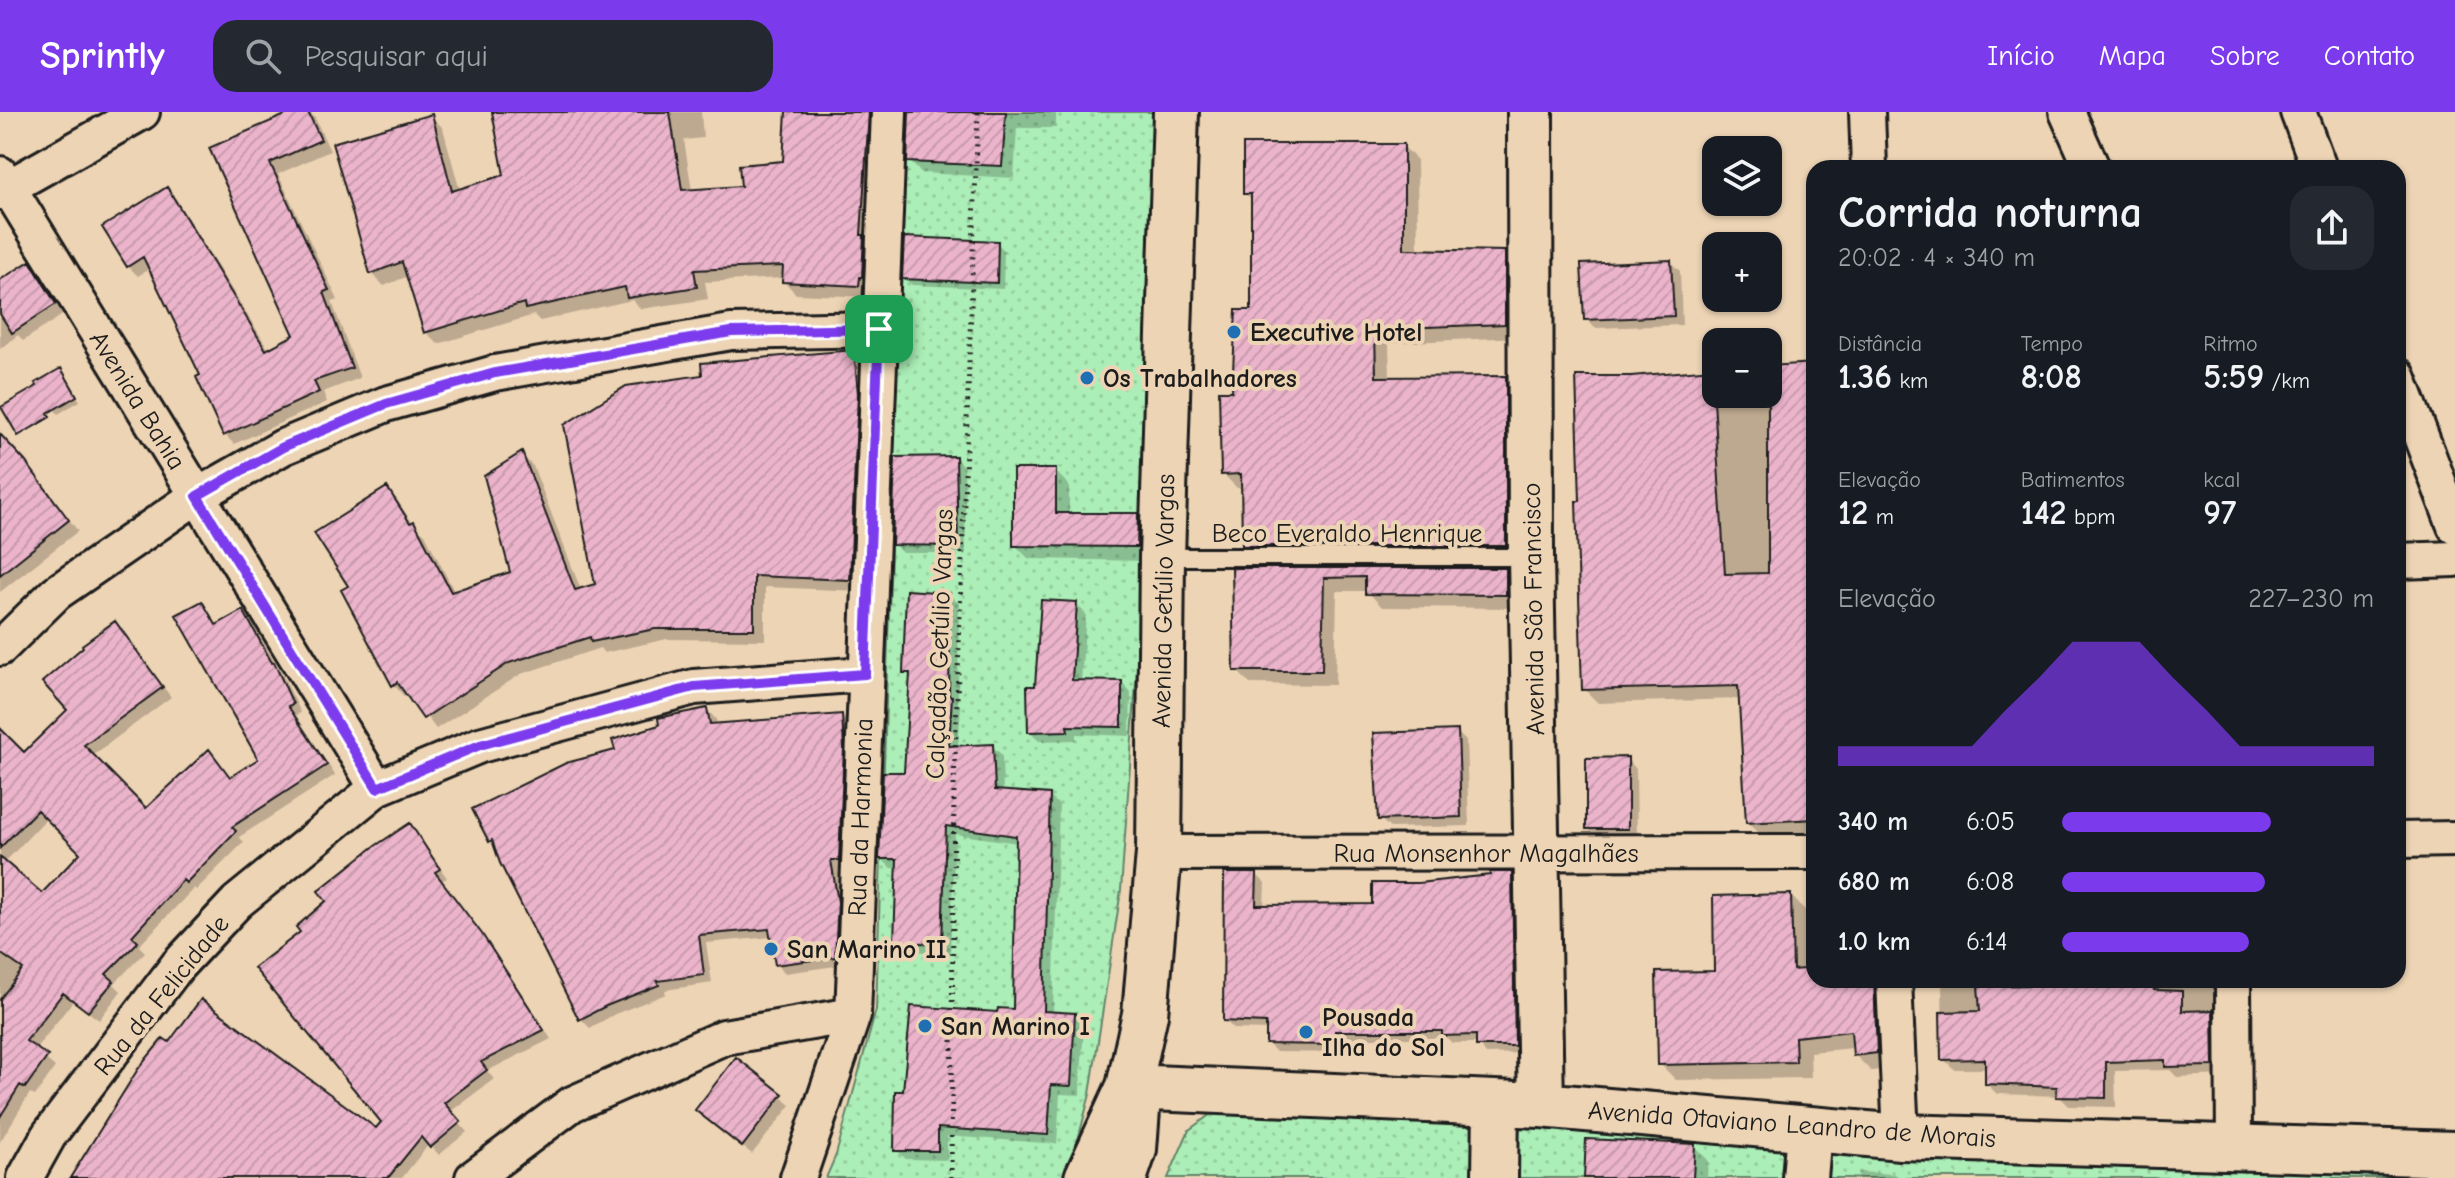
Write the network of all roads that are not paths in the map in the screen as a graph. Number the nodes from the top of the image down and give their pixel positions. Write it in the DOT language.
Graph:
graph roads {
  1 [pos="142,112"];
  2 [pos="889,112"];
  3 [pos="1176,112"];
  4 [pos="1530,112"];
  5 [pos="1867,112"];
  6 [pos="2067,112"];
  7 [pos="2298,112"];
  8 [pos="1869,160"];
  9 [pos="2088,160"];
  10 [pos="2316,160"];
  11 [pos="2,184"];
  12 [pos="879,329"];
  13 [pos="2406,397"];
  14 [pos="197,496"];
  15 [pos="2455,526"];
  16 [pos="1162,557"];
  17 [pos="1531,557"];
  18 [pos="2455,559"];
  19 [pos="2406,561"];
  20 [pos="0,648"];
  21 [pos="865,674"];
  22 [pos="377,788"];
  23 [pos="2455,839"];
  24 [pos="2406,840"];
  25 [pos="1806,852"];
  26 [pos="1159,853"];
  27 [pos="1537,853"];
  28 [pos="1894,988"];
  29 [pos="2233,988"];
  30 [pos="853,1015"];
  31 [pos="1129,1087"];
  32 [pos="1496,1105"];
  33 [pos="1541,1105"];
  34 [pos="1809,1131"];
  35 [pos="1901,1137"];
  36 [pos="2234,1146"];
  37 [pos="2455,1154"];
  38 [pos="25,1178"];
  39 [pos="473,1178"];
  40 [pos="798,1178"];
  41 [pos="1087,1178"];
  42 [pos="1124,1178"];
  43 [pos="1495,1178"];
  44 [pos="1805,1178"];
  1 -- 11 [label="street"];
  2 -- 12 [label="street, Rua da Harmonia"];
  3 -- 16 [label="street, Avenida Getúlio Vargas"];
  4 -- 17 [label="street, Avenida São Francisco"];
  5 -- 8 [label="street"];
  6 -- 9 [label="street"];
  7 -- 10 [label="street"];
  11 -- 14 [label="street, Avenida Bahia"];
  12 -- 14 [label="street"];
  12 -- 21 [label="street, Rua da Harmonia"];
  13 -- 15 [label="street"];
  14 -- 20 [label="street"];
  14 -- 22 [label="street, Avenida Bahia"];
  16 -- 17 [label="lane, Beco Everaldo Henrique"];
  16 -- 26 [label="street, Avenida Getúlio Vargas"];
  17 -- 27 [label="street, Avenida São Francisco"];
  18 -- 19 [label="street"];
  21 -- 22 [label="street, Rua da Felicidade"];
  21 -- 30 [label="street, Rua da Harmonia"];
  22 -- 38 [label="street, Rua da Felicidade"];
  23 -- 24 [label="street"];
  25 -- 27 [label="street, Rua Monsenhor Magalhães"];
  26 -- 27 [label="street, Rua Monsenhor Magalhães"];
  26 -- 31 [label="street, Avenida Getúlio Vargas"];
  27 -- 33 [label="street, Avenida São Francisco"];
  28 -- 35 [label="street"];
  29 -- 36 [label="street"];
  30 -- 39 [label="street"];
  30 -- 40 [label="street, Rua da Harmonia"];
  31 -- 32 [label="street, Avenida Otaviano Leandro de Morais"];
  31 -- 41 [label="street, Avenida Getúlio Vargas"];
  31 -- 42 [label="street, Avenida Getúlio Vargas"];
  32 -- 33 [label="street, Avenida Otaviano Leandro de Morais"];
  32 -- 43 [label="street"];
  33 -- 34 [label="street, Avenida Otaviano Leandro de Morais"];
  34 -- 35 [label="street, Avenida Otaviano Leandro de Morais"];
  34 -- 44 [label="street"];
  35 -- 36 [label="street, Avenida Otaviano Leandro de Morais"];
  36 -- 37 [label="street, Avenida Otaviano Leandro de Morais"];
}
